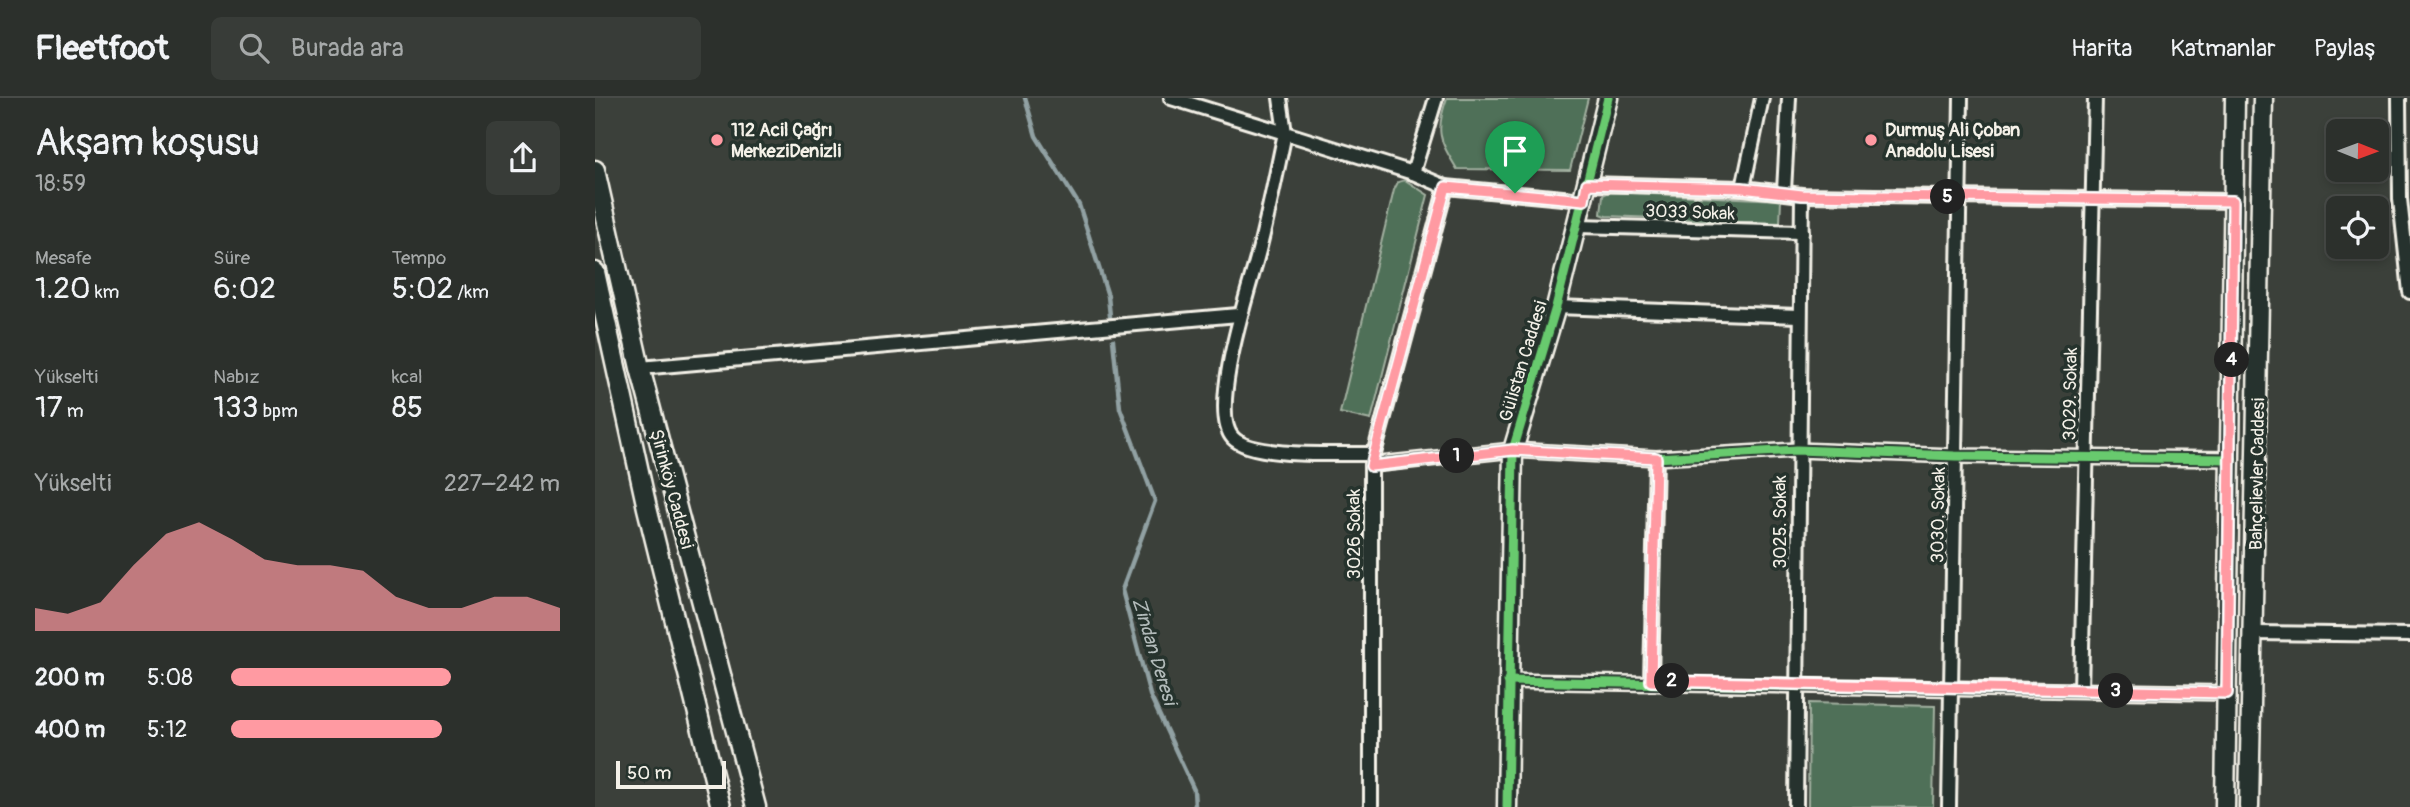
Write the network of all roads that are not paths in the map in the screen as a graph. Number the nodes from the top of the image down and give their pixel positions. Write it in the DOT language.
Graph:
graph roads {
  1 [pos="1171,98"];
  2 [pos="1280,98"];
  3 [pos="1436,98"];
  4 [pos="1608,98"];
  5 [pos="1762,98"];
  6 [pos="1790,98"];
  7 [pos="1961,98"];
  8 [pos="2095,98"];
  9 [pos="2235,98"];
  10 [pos="2263,98"];
  11 [pos="2399,98"];
  12 [pos="1285,133"];
  13 [pos="595,170"];
  14 [pos="1413,173"];
  15 [pos="1446,187"];
  16 [pos="1742,188"];
  17 [pos="1784,191"];
  18 [pos="1585,192"];
  19 [pos="1802,195"];
  20 [pos="1957,198"];
  21 [pos="2092,200"];
  22 [pos="2233,201"];
  23 [pos="1578,226"];
  24 [pos="601,227"];
  25 [pos="1802,232"];
  26 [pos="613,248"];
  27 [pos="595,254"];
  28 [pos="595,272"];
  29 [pos="2410,292"];
  30 [pos="1556,307"];
  31 [pos="1238,315"];
  32 [pos="1800,316"];
  33 [pos="641,368"];
  34 [pos="1513,450"];
  35 [pos="1797,450"];
  36 [pos="1955,456"];
  37 [pos="2086,456"];
  38 [pos="1656,458"];
  39 [pos="2232,459"];
  40 [pos="1373,460"];
  41 [pos="2254,633"];
  42 [pos="2410,635"];
  43 [pos="1508,681"];
  44 [pos="1651,681"];
  45 [pos="1798,684"];
  46 [pos="1949,688"];
  47 [pos="2081,690"];
  48 [pos="2227,693"];
  49 [pos="721,807"];
  50 [pos="756,807"];
  51 [pos="1371,807"];
  52 [pos="1507,807"];
  53 [pos="1796,807"];
  54 [pos="1949,807"];
  55 [pos="2225,807"];
  56 [pos="2249,807"];
  1 -- 12 [label="street, 3033 Sokak"];
  2 -- 12 [label="street"];
  3 -- 14 [label="street"];
  4 -- 18 [label="street, Gülistan Caddesi"];
  5 -- 16 [label="street"];
  6 -- 17 [label="street"];
  7 -- 20 [label="street, 3030. Sokak"];
  8 -- 21 [label="street, 3029. Sokak"];
  9 -- 22 [label="street, Bahçelievler Caddesi"];
  10 -- 41 [label="street, Bahçelievler Caddesi"];
  11 -- 29 [label="street"];
  12 -- 14 [label="street, 3033 Sokak"];
  12 -- 31 [label="street"];
  13 -- 24 [label="street, Şirinköy Caddesi"];
  14 -- 15 [label="street, 3033 Sokak"];
  15 -- 18 [label="street, 3033 Sokak"];
  15 -- 40 [label="street, 3026 Sokak"];
  16 -- 17 [label="street, 3033 Sokak"];
  16 -- 18 [label="street, 3033 Sokak"];
  17 -- 19 [label="street, 3033 Sokak"];
  18 -- 23 [label="street, Gülistan Caddesi"];
  19 -- 20 [label="street, 3033 Sokak"];
  19 -- 25 [label="street, 3025. Sokak"];
  20 -- 21 [label="street, 3033 Sokak"];
  20 -- 36 [label="street, 3030. Sokak"];
  21 -- 22 [label="street, 3033 Sokak"];
  21 -- 37 [label="street, 3029. Sokak"];
  22 -- 39 [label="street, Bahçelievler Caddesi"];
  23 -- 25 [label="street, 3033 Sokak"];
  23 -- 30 [label="street, Gülistan Caddesi"];
  24 -- 26 [label="street, Şirinköy Caddesi"];
  25 -- 32 [label="street, 3025. Sokak"];
  26 -- 27 [label="street"];
  26 -- 33 [label="street, Şirinköy Caddesi"];
  28 -- 49 [label="street, Şirinköy Caddesi"];
  30 -- 32 [label="street"];
  30 -- 34 [label="street, Gülistan Caddesi"];
  31 -- 33 [label="street"];
  31 -- 40 [label="street"];
  32 -- 35 [label="street, 3025. Sokak"];
  33 -- 50 [label="street, Şirinköy Caddesi"];
  34 -- 38 [label="street"];
  34 -- 40 [label="street"];
  34 -- 43 [label="street, Gülistan Caddesi"];
  35 -- 36 [label="street"];
  35 -- 38 [label="street"];
  35 -- 45 [label="street, 3025. Sokak"];
  36 -- 37 [label="street"];
  36 -- 46 [label="street, 3030. Sokak"];
  37 -- 39 [label="street"];
  37 -- 47 [label="street, 3029. Sokak"];
  38 -- 44 [label="street"];
  39 -- 48 [label="street, Bahçelievler Caddesi"];
  40 -- 51 [label="street, 3026 Sokak"];
  41 -- 42 [label="street"];
  41 -- 56 [label="street, Bahçelievler Caddesi"];
  43 -- 44 [label="street"];
  43 -- 52 [label="street, Gülistan Caddesi"];
  44 -- 45 [label="street"];
  45 -- 46 [label="street"];
  45 -- 53 [label="street, 3025. Sokak"];
  46 -- 47 [label="street"];
  46 -- 54 [label="street, 3030. Sokak"];
  47 -- 48 [label="street"];
  48 -- 55 [label="street, Bahçelievler Caddesi"];
}
